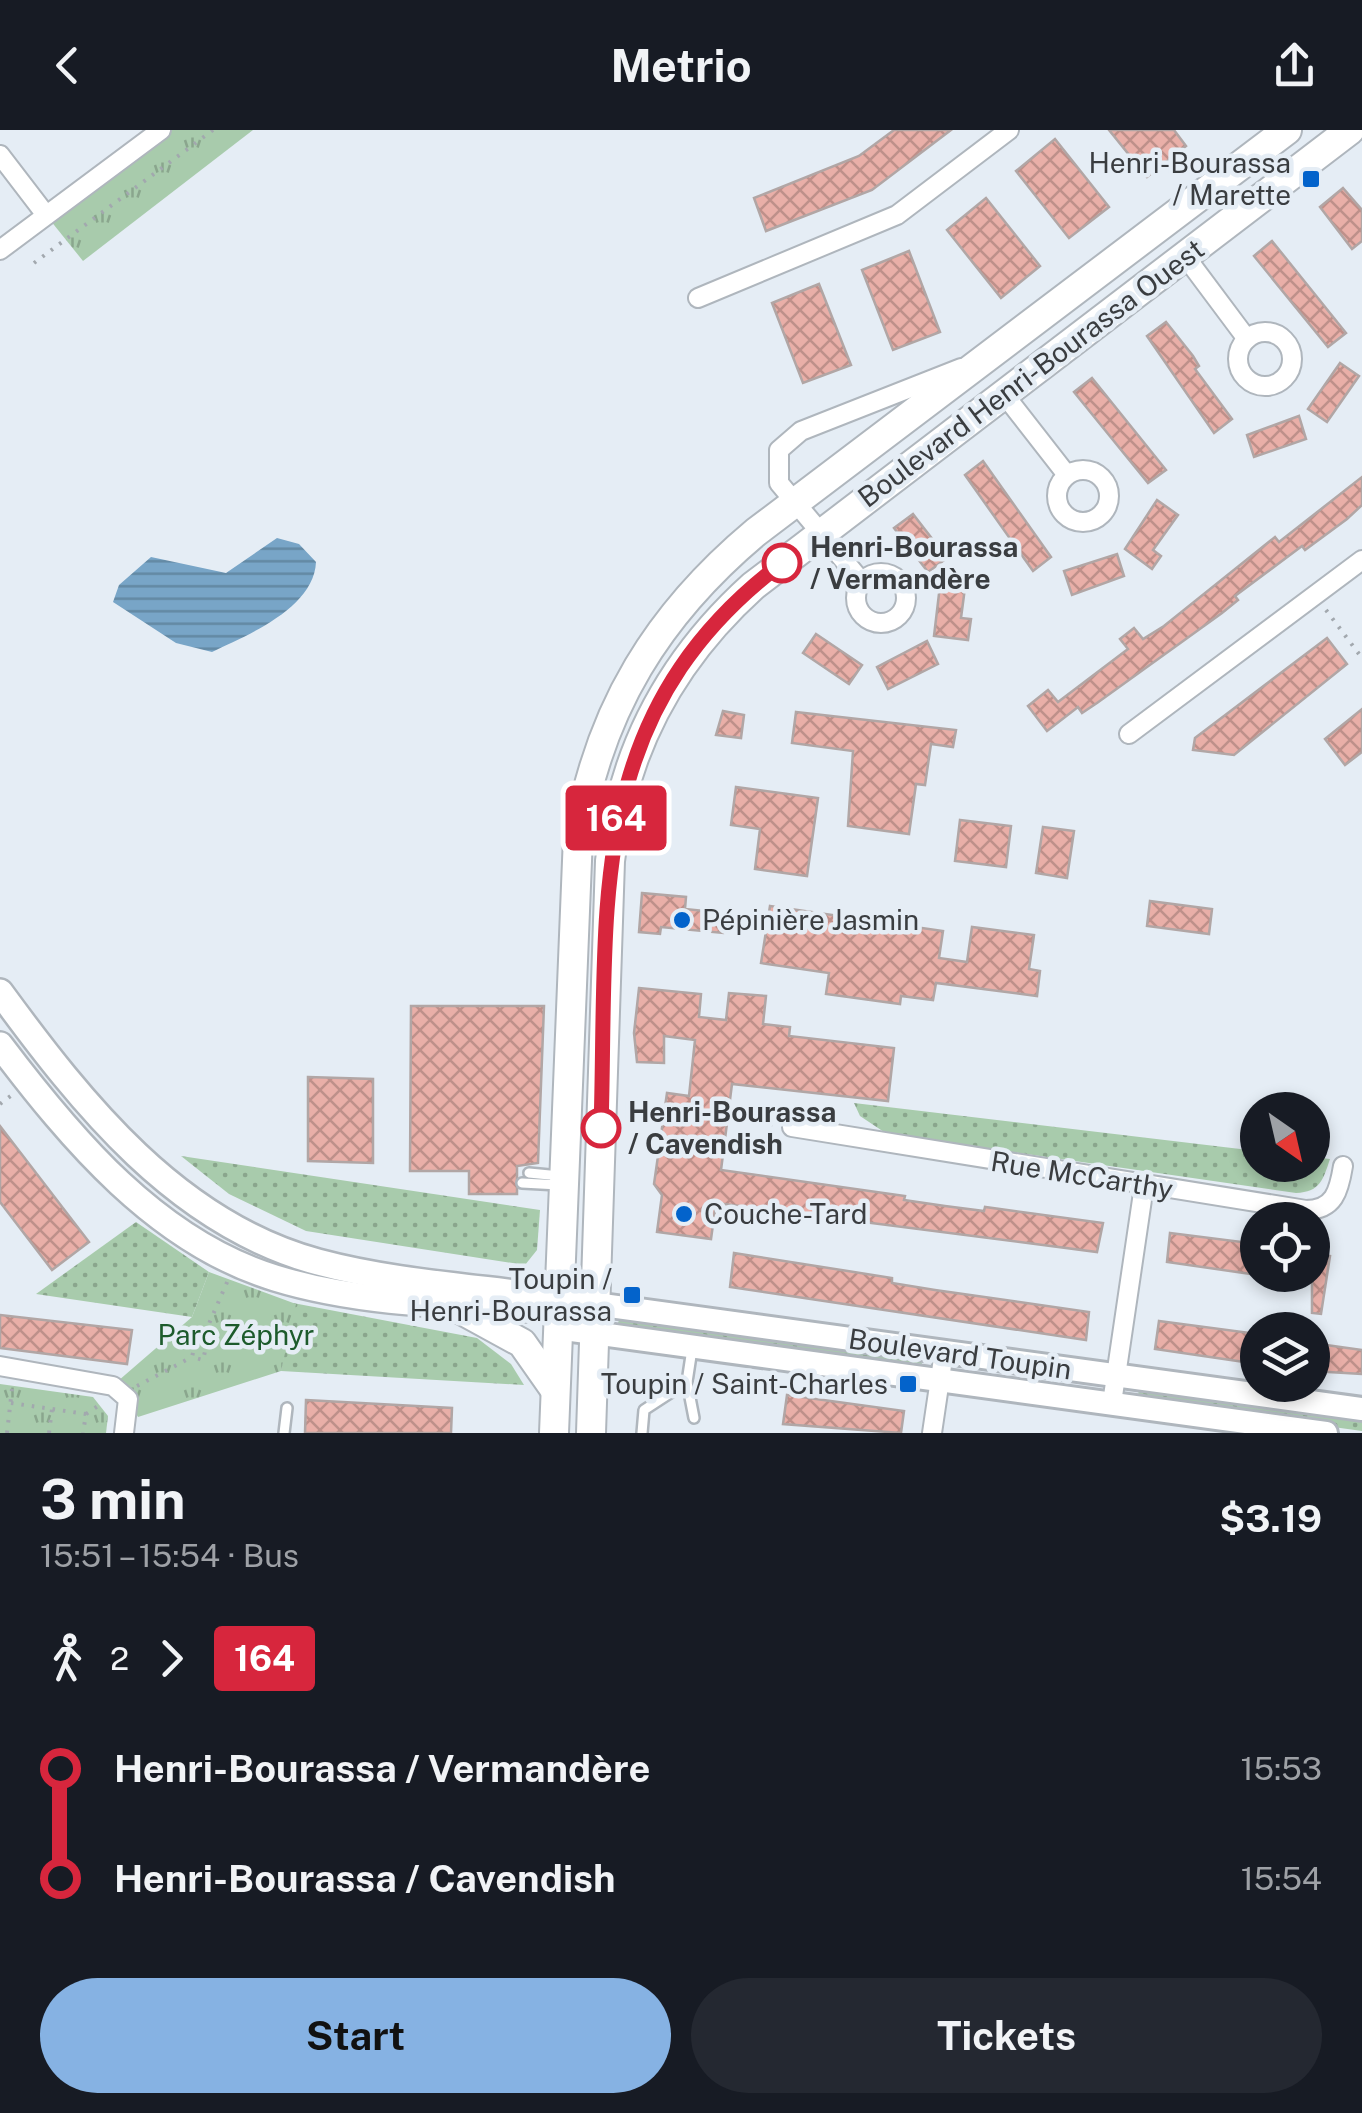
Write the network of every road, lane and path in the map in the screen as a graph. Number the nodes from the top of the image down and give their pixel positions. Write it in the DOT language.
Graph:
graph roads {
  1 [pos="161,130"];
  2 [pos="213,130"];
  3 [pos="1009,130"];
  4 [pos="1287,130"];
  5 [pos="1354,130"];
  6 [pos="1362,136"];
  7 [pos="0,155"];
  8 [pos="46,215"];
  9 [pos="0,250"];
  10 [pos="1185,256"];
  11 [pos="34,262"];
  12 [pos="698,298"];
  13 [pos="1248,339"];
  14 [pos="988,357"];
  15 [pos="1003,393"];
  16 [pos="1066,475"];
  17 [pos="795,503"];
  18 [pos="821,533"];
  19 [pos="1362,560"];
  20 [pos="862,582"];
  21 [pos="1315,596"];
  22 [pos="1362,658"];
  23 [pos="1129,734"];
  24 [pos="0,992"];
  25 [pos="0,1045"];
  26 [pos="20,1089"];
  27 [pos="0,1104"];
  28 [pos="740,1119"];
  29 [pos="792,1127"];
  30 [pos="1343,1166"];
  31 [pos="529,1172"];
  32 [pos="563,1180"];
  33 [pos="522,1182"];
  34 [pos="1144,1186"];
  35 [pos="231,1273"];
  36 [pos="456,1307"];
  37 [pos="558,1312"];
  38 [pos="595,1317"];
  39 [pos="201,1342"];
  40 [pos="693,1346"];
  41 [pos="944,1352"];
  42 [pos="192,1357"];
  43 [pos="0,1366"];
  44 [pos="1116,1376"];
  45 [pos="940,1380"];
  46 [pos="687,1382"];
  47 [pos="12,1388"];
  48 [pos="133,1388"];
  49 [pos="555,1390"];
  50 [pos="11,1403"];
  51 [pos="1112,1403"];
  52 [pos="98,1406"];
  53 [pos="288,1408"];
  54 [pos="52,1409"];
  55 [pos="1362,1409"];
  56 [pos="86,1414"];
  57 [pos="694,1418"];
  58 [pos="642,1432"];
  59 [pos="654,1432"];
  60 [pos="7,1433"];
  61 [pos="48,1433"];
  62 [pos="83,1433"];
  63 [pos="124,1433"];
  64 [pos="284,1433"];
  65 [pos="554,1433"];
  66 [pos="591,1433"];
  67 [pos="932,1433"];
  68 [pos="1326,1433"];
  1 -- 8 [label="street"];
  2 -- 11 [label="path"];
  3 -- 12 [label="street"];
  4 -- 14 [label="main road, Boulevard Henri-Bourassa Ouest"];
  5 -- 6 [label="street"];
  5 -- 10 [label="main road, Boulevard Henri-Bourassa Ouest"];
  7 -- 8 [label="street"];
  8 -- 9 [label="street"];
  10 -- 13 [label="street"];
  10 -- 15 [label="main road, Boulevard Henri-Bourassa Ouest"];
  14 -- 17 [label="main road, Boulevard Henri-Bourassa Ouest"];
  14 -- 17 [label="street, Boulevard Henri-Bourassa Ouest"];
  15 -- 16 [label="street"];
  15 -- 18 [label="main road, Boulevard Henri-Bourassa Ouest"];
  17 -- 18 [label="street"];
  17 -- 32 [label="main road, Boulevard Henri-Bourassa Ouest"];
  18 -- 20 [label="street"];
  18 -- 38 [label="main road, Boulevard Henri-Bourassa Ouest"];
  19 -- 21 [label="street"];
  21 -- 22 [label="path"];
  21 -- 23 [label="street"];
  24 -- 37 [label="main road"];
  25 -- 36 [label="main road"];
  26 -- 27 [label="path"];
  28 -- 29 [label="path"];
  29 -- 34 [label="street, Rue McCarthy"];
  30 -- 34 [label="street, Rue McCarthy"];
  31 -- 32 [label="lane"];
  32 -- 33 [label="lane"];
  32 -- 37 [label="main road, Boulevard Henri-Bourassa Ouest"];
  34 -- 44 [label="street"];
  35 -- 39 [label="path"];
  36 -- 37 [label="main road"];
  36 -- 49 [label="main road"];
  37 -- 38 [label="main road, Boulevard Toupin"];
  37 -- 49 [label="main road, Boulevard Henri-Bourassa Ouest"];
  38 -- 40 [label="street, Boulevard Toupin"];
  38 -- 41 [label="street, Boulevard Toupin"];
  38 -- 66 [label="main road, Boulevard Henri-Bourassa Ouest"];
  39 -- 42 [label="path"];
  39 -- 42 [label="path"];
  40 -- 45 [label="street, Boulevard Toupin"];
  40 -- 46 [label="lane"];
  41 -- 44 [label="street, Boulevard Toupin"];
  41 -- 45 [label="street"];
  42 -- 48 [label="path"];
  43 -- 63 [label="street"];
  44 -- 51 [label="street"];
  44 -- 55 [label="street, Boulevard Toupin"];
  45 -- 51 [label="street, Boulevard Toupin"];
  45 -- 67 [label="street"];
  46 -- 57 [label="lane"];
  46 -- 58 [label="lane"];
  47 -- 50 [label="path"];
  49 -- 65 [label="main road, Boulevard Henri-Bourassa Ouest"];
  50 -- 54 [label="path"];
  50 -- 60 [label="path"];
  51 -- 68 [label="street, Boulevard Toupin"];
  52 -- 56 [label="path"];
  53 -- 64 [label="lane"];
  54 -- 56 [label="path"];
  54 -- 61 [label="path"];
  56 -- 62 [label="path"];
  58 -- 59 [label="lane"];
}
